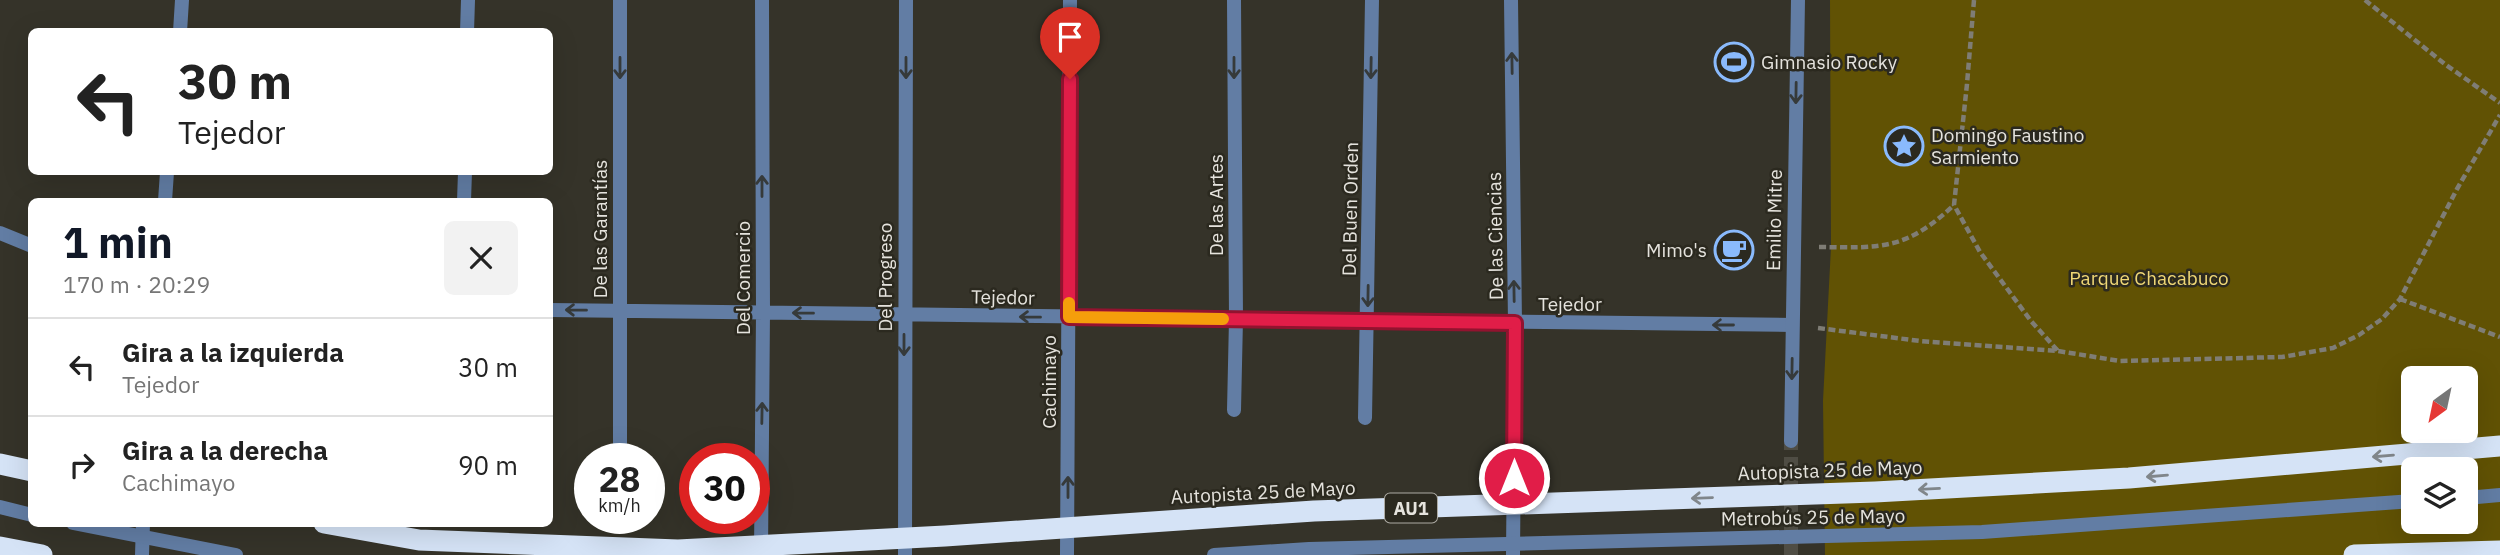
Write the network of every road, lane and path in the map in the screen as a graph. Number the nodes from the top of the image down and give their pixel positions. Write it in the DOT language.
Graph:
graph roads {
  1 [pos="182,0"];
  2 [pos="468,0"];
  3 [pos="620,0"];
  4 [pos="762,0"];
  5 [pos="906,0"];
  6 [pos="1070,0"];
  7 [pos="1234,0"];
  8 [pos="1372,0"];
  9 [pos="1511,0"];
  10 [pos="1798,0"];
  11 [pos="1974,0"];
  12 [pos="2365,0"];
  13 [pos="180,28"];
  14 [pos="467,28"];
  15 [pos="2500,103"];
  16 [pos="2500,115"];
  17 [pos="167,175"];
  18 [pos="465,175"];
  19 [pos="165,198"];
  20 [pos="464,198"];
  21 [pos="1954,205"];
  22 [pos="0,233"];
  23 [pos="28,244"];
  24 [pos="1793,246"];
  25 [pos="2400,299"];
  26 [pos="553,310"];
  27 [pos="619,311"];
  28 [pos="763,313"];
  29 [pos="904,315"];
  30 [pos="1069,317"];
  31 [pos="1236,319"];
  32 [pos="1368,321"];
  33 [pos="1515,323"];
  34 [pos="1792,325"];
  35 [pos="2500,337"];
  36 [pos="2058,351"];
  37 [pos="1234,410"];
  38 [pos="1366,418"];
  39 [pos="1791,440"];
  40 [pos="620,443"];
  41 [pos="2500,446"];
  42 [pos="0,464"];
  43 [pos="28,470"];
  44 [pos="2500,495"];
  45 [pos="2478,497"];
  46 [pos="2401,502"];
  47 [pos="0,507"];
  48 [pos="28,514"];
  49 [pos="93,527"];
  50 [pos="144,527"];
  51 [pos="346,527"];
  52 [pos="0,547"];
  53 [pos="2500,551"];
  54 [pos="42,555"];
  55 [pos="142,555"];
  56 [pos="236,555"];
  57 [pos="761,555"];
  58 [pos="905,555"];
  59 [pos="1067,555"];
  60 [pos="1214,555"];
  61 [pos="1513,555"];
  62 [pos="2354,555"];
  1 -- 13 [label="street"];
  2 -- 14 [label="street"];
  3 -- 27 [label="street, De las Garantías, one-way"];
  28 -- 4 [label="street, Del Comercio, one-way"];
  5 -- 29 [label="street, Del Progreso, one-way"];
  6 -- 30 [label="street, Cachimayo"];
  7 -- 31 [label="street, De las Artes, one-way"];
  8 -- 32 [label="street, Del Buen Orden, one-way"];
  33 -- 9 [label="street, De las Ciencias, one-way"];
  10 -- 24 [label="street, Emilio Mitre, one-way"];
  11 -- 21 [label="path"];
  12 -- 15 [label="path"];
  16 -- 25 [label="path"];
  17 -- 19 [label="street"];
  18 -- 20 [label="street"];
  21 -- 24 [label="path"];
  21 -- 36 [label="path"];
  22 -- 23 [label="street"];
  24 -- 34 [label="street, Emilio Mitre"];
  25 -- 35 [label="path"];
  25 -- 36 [label="path"];
  27 -- 26 [label="street, Tejedor, one-way"];
  27 -- 28 [label="street, Tejedor"];
  27 -- 40 [label="street, De las Garantías"];
  29 -- 28 [label="street, Tejedor, one-way"];
  57 -- 28 [label="street, Del Comercio, one-way"];
  30 -- 29 [label="street, Tejedor, one-way"];
  29 -- 58 [label="street, Del Progreso, one-way"];
  30 -- 31 [label="street, Tejedor"];
  59 -- 30 [label="street, Cachimayo, one-way"];
  31 -- 32 [label="street, Tejedor"];
  31 -- 37 [label="street, De las Artes"];
  32 -- 33 [label="street, Tejedor"];
  32 -- 38 [label="street, Del Buen Orden"];
  34 -- 33 [label="street, Tejedor, one-way"];
  33 -- 61 [label="street, De las Ciencias"];
  34 -- 36 [label="path"];
  34 -- 39 [label="street, Emilio Mitre, one-way"];
  41 -- 51 [label="highway, Autopista 25 de Mayo / AU1, one-way, bridge"];
  42 -- 43 [label="highway"];
  44 -- 45 [label="street"];
  46 -- 60 [label="street, Metrobús 25 de Mayo, bridge"];
  47 -- 48 [label="street"];
  49 -- 56 [label="street, bridge"];
  50 -- 55 [label="street"];
  52 -- 54 [label="highway"];
  53 -- 62 [label="highway"];
}
